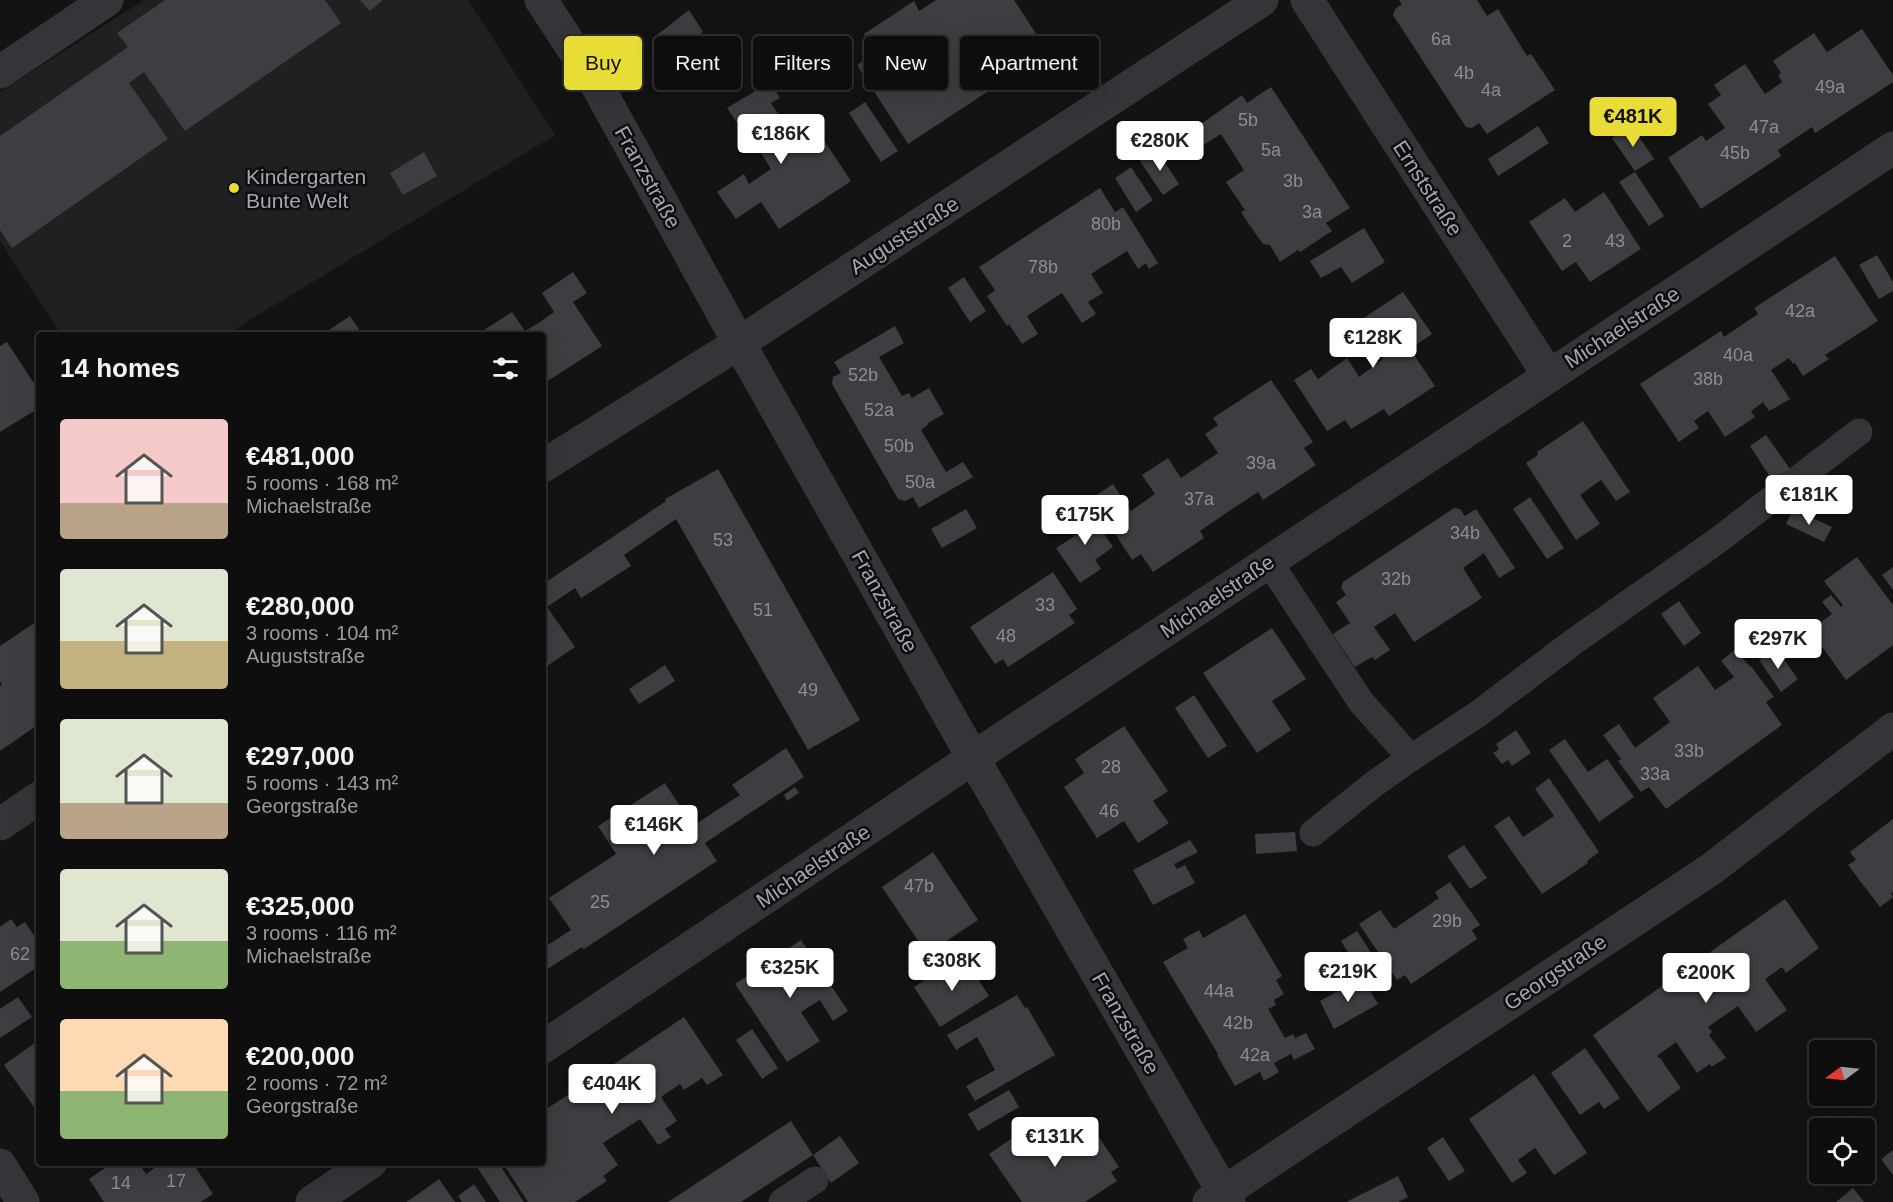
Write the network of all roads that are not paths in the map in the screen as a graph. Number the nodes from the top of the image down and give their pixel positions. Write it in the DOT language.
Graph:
graph roads {
  1 [pos="107,0"];
  2 [pos="541,0"];
  3 [pos="1262,0"];
  4 [pos="1307,0"];
  5 [pos="0,72"];
  6 [pos="1893,148"];
  7 [pos="739,343"];
  8 [pos="1549,375"];
  9 [pos="1859,432"];
  10 [pos="546,464"];
  11 [pos="1269,562"];
  12 [pos="1893,729"];
  13 [pos="973,758"];
  14 [pos="1411,758"];
  15 [pos="36,800"];
  16 [pos="0,824"];
  17 [pos="1313,833"];
  18 [pos="546,1045"];
  19 [pos="0,1165"];
  20 [pos="365,1166"];
  21 [pos="815,1180"];
  22 [pos="1221,1199"];
  23 [pos="23,1202"];
  24 [pos="312,1202"];
  25 [pos="782,1202"];
  1 -- 5 [label="street"];
  2 -- 7 [label="street, Franzstraße"];
  3 -- 7 [label="street, Auguststraße"];
  4 -- 8 [label="street, Ernststraße"];
  6 -- 8 [label="street, Michaelstraße"];
  7 -- 10 [label="street, Auguststraße"];
  7 -- 13 [label="street, Franzstraße"];
  8 -- 11 [label="street, Michaelstraße"];
  9 -- 14 [label="lane"];
  11 -- 13 [label="street, Michaelstraße"];
  11 -- 14 [label="lane"];
  12 -- 22 [label="street, Georgstraße"];
  13 -- 18 [label="street, Michaelstraße"];
  13 -- 22 [label="street, Franzstraße"];
  14 -- 17 [label="lane"];
  15 -- 16 [label="street"];
  19 -- 23 [label="street"];
  20 -- 24 [label="street"];
  21 -- 25 [label="lane"];
}
